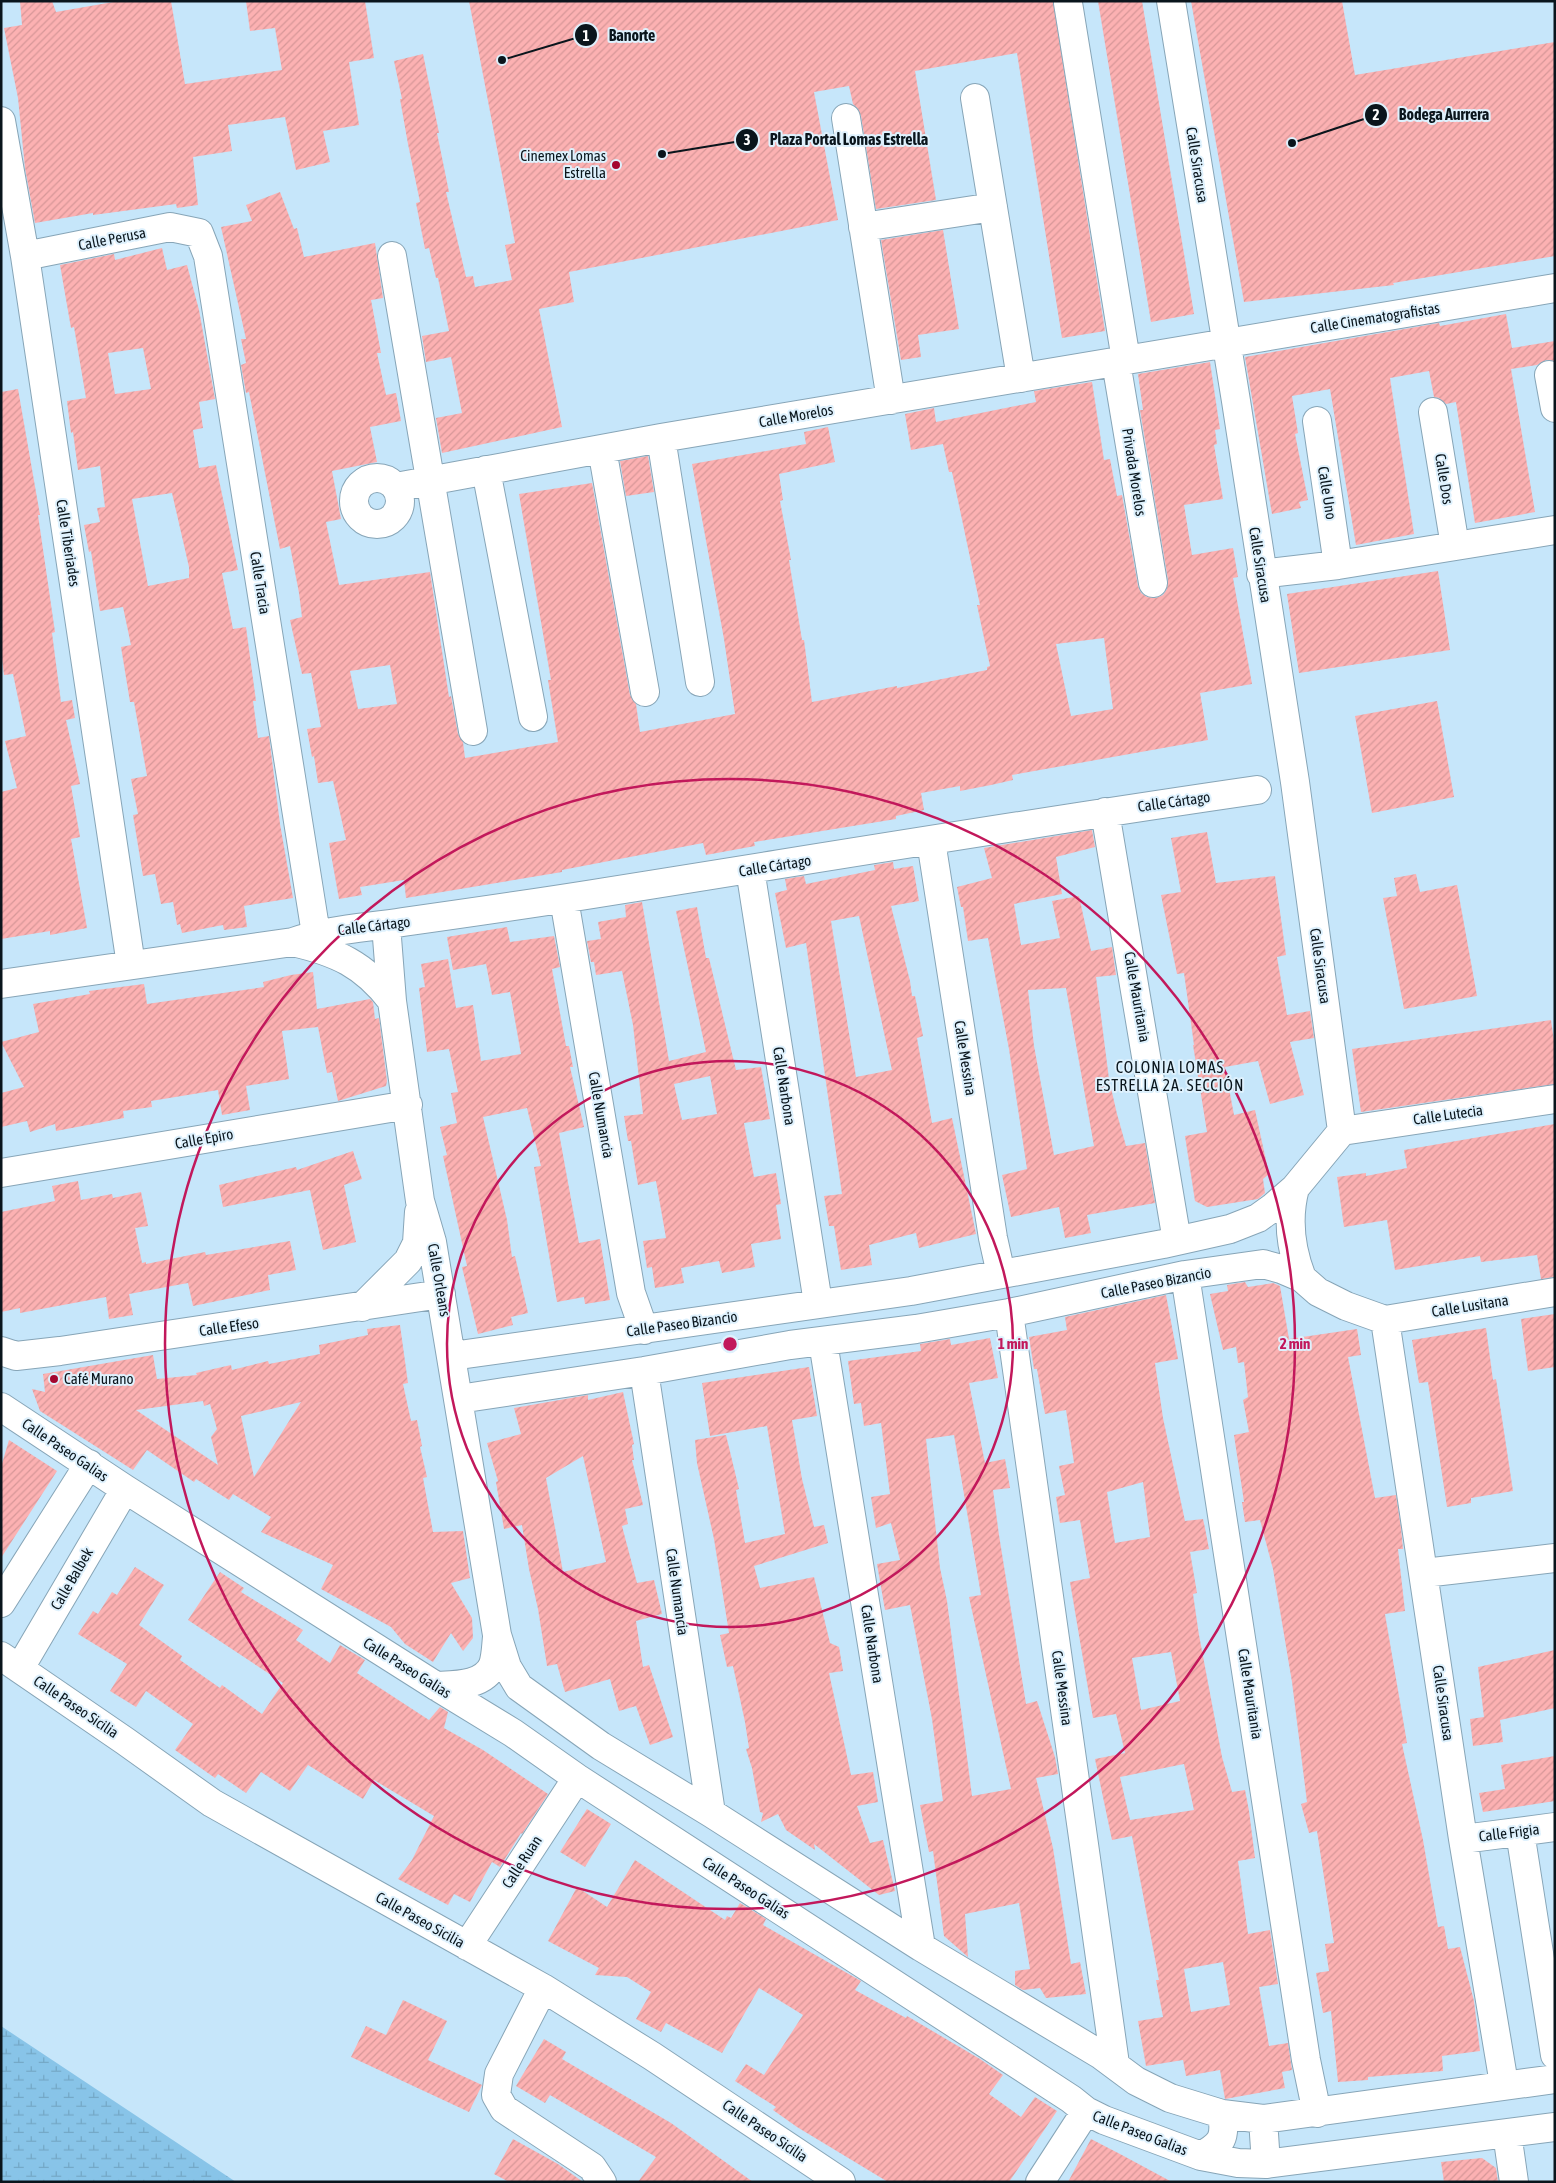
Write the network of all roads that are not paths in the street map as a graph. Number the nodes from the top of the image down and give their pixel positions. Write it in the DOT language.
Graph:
graph roads {
  1 [pos="1171,1"];
  2 [pos="1068,3"];
  3 [pos="975,98"];
  4 [pos="846,118"];
  5 [pos="1,121"];
  6 [pos="993,207"];
  7 [pos="863,228"];
  8 [pos="200,233"];
  9 [pos="25,256"];
  10 [pos="392,256"];
  11 [pos="1555,288"];
  12 [pos="1226,343"];
  13 [pos="1196,348"];
  14 [pos="1121,361"];
  15 [pos="1549,375"];
  16 [pos="1021,378"];
  17 [pos="891,400"];
  18 [pos="1555,408"];
  19 [pos="1433,412"];
  20 [pos="1317,421"];
  21 [pos="662,438"];
  22 [pos="602,449"];
  23 [pos="486,470"];
  24 [pos="429,481"];
  25 [pos="396,487"];
  26 [pos="1555,530"];
  27 [pos="1454,546"];
  28 [pos="1338,565"];
  29 [pos="1261,574"];
  30 [pos="1152,583"];
  31 [pos="700,682"];
  32 [pos="645,692"];
  33 [pos="533,717"];
  34 [pos="473,731"];
  35 [pos="1257,790"];
  36 [pos="1105,812"];
  37 [pos="931,841"];
  38 [pos="750,870"];
  39 [pos="564,899"];
  40 [pos="386,925"];
  41 [pos="304,938"];
  42 [pos="131,965"];
  43 [pos="1,984"];
  44 [pos="392,1001"];
  45 [pos="1555,1099"];
  46 [pos="408,1105"];
  47 [pos="1342,1131"];
  48 [pos="1,1173"];
  49 [pos="1295,1188"];
  50 [pos="420,1201"];
  51 [pos="1176,1241"];
  52 [pos="1001,1274"];
  53 [pos="1185,1276"];
  54 [pos="1302,1278"];
  55 [pos="911,1291"];
  56 [pos="1555,1292"];
  57 [pos="441,1294"];
  58 [pos="818,1303"];
  59 [pos="362,1307"];
  60 [pos="1008,1312"];
  61 [pos="1385,1320"];
  62 [pos="916,1329"];
  63 [pos="644,1330"];
  64 [pos="823,1342"];
  65 [pos="8,1354"];
  66 [pos="452,1356"];
  67 [pos="644,1371"];
  68 [pos="460,1399"];
  69 [pos="1,1407"];
  70 [pos="89,1464"];
  71 [pos="125,1490"];
  72 [pos="1555,1558"];
  73 [pos="1424,1573"];
  74 [pos="1,1603"];
  75 [pos="497,1635"];
  76 [pos="10,1662"];
  77 [pos="436,1686"];
  78 [pos="535,1699"];
  79 [pos="513,1733"];
  80 [pos="577,1778"];
  81 [pos="711,1813"];
  82 [pos="1555,1827"];
  83 [pos="1520,1832"];
  84 [pos="1463,1839"];
  85 [pos="468,1946"];
  86 [pos="921,1947"];
  87 [pos="543,1988"];
  88 [pos="1555,2055"];
  89 [pos="1115,2064"];
  90 [pos="1555,2079"];
  91 [pos="1504,2084"];
  92 [pos="1086,2111"];
  93 [pos="1317,2113"];
  94 [pos="1222,2114"];
  95 [pos="1263,2120"];
  96 [pos="1555,2127"];
  97 [pos="1507,2132"];
  98 [pos="1201,2156"];
  99 [pos="1266,2164"];
  100 [pos="808,2173"];
  101 [pos="602,2182"];
  102 [pos="841,2182"];
  103 [pos="1040,2182"];
  104 [pos="1514,2182"];
  1 -- 12 [label="street, Calle Siracusa"];
  2 -- 14 [label="street, Privada Morelos"];
  3 -- 6 [label="street"];
  4 -- 7 [label="street"];
  5 -- 9 [label="street, Calle Tiberiades"];
  6 -- 7 [label="street"];
  6 -- 16 [label="street"];
  7 -- 17 [label="street"];
  8 -- 9 [label="street, Calle Perusa"];
  8 -- 41 [label="street, Calle Tracia"];
  9 -- 42 [label="street, Calle Tiberiades"];
  10 -- 24 [label="street"];
  11 -- 12 [label="street, Calle Cinematografistas"];
  12 -- 13 [label="street, Calle Cinematografistas"];
  12 -- 29 [label="street, Calle Siracusa"];
  13 -- 14 [label="street, Calle Morelos"];
  14 -- 16 [label="street, Calle Morelos"];
  14 -- 30 [label="street, Privada Morelos"];
  15 -- 18 [label="street"];
  16 -- 17 [label="street, Calle Morelos"];
  17 -- 21 [label="street, Calle Morelos"];
  19 -- 27 [label="street, Calle Dos"];
  20 -- 28 [label="street, Calle Uno"];
  21 -- 22 [label="street, Calle Morelos"];
  21 -- 31 [label="street"];
  22 -- 23 [label="street, Calle Morelos"];
  22 -- 32 [label="street"];
  23 -- 24 [label="street, Calle Morelos"];
  23 -- 33 [label="street"];
  24 -- 25 [label="street, Calle Morelos"];
  24 -- 34 [label="street"];
  26 -- 27 [label="street"];
  27 -- 28 [label="street"];
  28 -- 29 [label="street"];
  29 -- 47 [label="street, Calle Siracusa"];
  35 -- 36 [label="street, Calle Cártago"];
  36 -- 37 [label="street, Calle Cártago"];
  36 -- 51 [label="street, Calle Mauritania"];
  37 -- 38 [label="street, Calle Cártago"];
  37 -- 52 [label="street, Calle Messina"];
  38 -- 39 [label="street, Calle Cártago"];
  38 -- 58 [label="street, Calle Narbona"];
  39 -- 40 [label="street, Calle Cártago"];
  39 -- 63 [label="street, Calle Numancia"];
  40 -- 41 [label="street, Calle Cártago"];
  40 -- 44 [label="street, Calle Orleans"];
  41 -- 42 [label="street, Calle Cártago"];
  41 -- 44 [label="street, Calle Cártago"];
  42 -- 43 [label="street, Calle Cártago"];
  44 -- 46 [label="street, Calle Orleans"];
  45 -- 47 [label="street, Calle Lutecia"];
  46 -- 48 [label="street, Calle Epiro"];
  46 -- 50 [label="street, Calle Orleans"];
  47 -- 49 [label="street, Calle Paseo Bizancio"];
  49 -- 51 [label="street, Calle Paseo Bizancio"];
  49 -- 54 [label="street"];
  50 -- 57 [label="street, Calle Orleans"];
  50 -- 59 [label="street"];
  51 -- 52 [label="street, Calle Paseo Bizancio"];
  52 -- 55 [label="street, Calle Paseo Bizancio"];
  53 -- 54 [label="street, Calle Paseo Bizancio"];
  53 -- 60 [label="street, Calle Paseo Bizancio"];
  53 -- 93 [label="street, Calle Mauritania"];
  54 -- 61 [label="street, Calle Paseo Bizancio"];
  55 -- 58 [label="street, Calle Paseo Bizancio"];
  55 -- 62 [label="street"];
  56 -- 61 [label="street, Calle Lusitana"];
  57 -- 59 [label="street, Calle Efeso"];
  57 -- 66 [label="street, Calle Orleans"];
  58 -- 63 [label="street, Calle Paseo Bizancio"];
  59 -- 65 [label="street, Calle Efeso"];
  60 -- 62 [label="street, Calle Paseo Bizancio"];
  60 -- 89 [label="street, Calle Messina"];
  61 -- 73 [label="street, Calle Siracusa"];
  62 -- 64 [label="street, Calle Paseo Bizancio"];
  63 -- 66 [label="street, Calle Paseo Bizancio"];
  64 -- 67 [label="street, Calle Paseo Bizancio"];
  64 -- 86 [label="street, Calle Narbona"];
  66 -- 68 [label="street, Calle Orleans"];
  67 -- 68 [label="street, Calle Paseo Bizancio"];
  67 -- 81 [label="street, Calle Numancia"];
  68 -- 75 [label="street, Calle Orleans"];
  69 -- 70 [label="street, Calle Paseo Galias"];
  70 -- 71 [label="street, Calle Paseo Galias"];
  70 -- 74 [label="street"];
  71 -- 76 [label="street, Calle Balbek"];
  71 -- 77 [label="street, Calle Paseo Galias"];
  72 -- 73 [label="street"];
  73 -- 84 [label="street, Calle Siracusa"];
  75 -- 77 [label="street"];
  75 -- 78 [label="street"];
  76 -- 85 [label="street, Calle Paseo Sicilia"];
  77 -- 79 [label="street, Calle Paseo Galias"];
  78 -- 79 [label="street"];
  78 -- 81 [label="street"];
  79 -- 80 [label="street, Calle Paseo Galias"];
  80 -- 85 [label="street, Calle Ruan"];
  80 -- 92 [label="street, Calle Paseo Galias"];
  81 -- 86 [label="street"];
  82 -- 83 [label="street, Calle Frigia"];
  83 -- 84 [label="street, Calle Frigia"];
  83 -- 88 [label="street"];
  84 -- 91 [label="street, Calle Siracusa"];
  85 -- 87 [label="street, Calle Paseo Sicilia"];
  86 -- 89 [label="street"];
  87 -- 100 [label="street, Calle Paseo Sicilia"];
  87 -- 101 [label="street"];
  89 -- 94 [label="street"];
  90 -- 91 [label="street"];
  91 -- 93 [label="street"];
  92 -- 98 [label="street, Calle Paseo Galias"];
  92 -- 103 [label="street"];
  93 -- 95 [label="street"];
  94 -- 95 [label="street"];
  94 -- 98 [label="street"];
  95 -- 99 [label="street"];
  96 -- 97 [label="street, Calle Paseo Galias"];
  97 -- 99 [label="street, Calle Paseo Galias"];
  97 -- 104 [label="street"];
  98 -- 99 [label="street, Calle Paseo Galias"];
  100 -- 102 [label="street, Calle Paseo Sicilia"];
}
